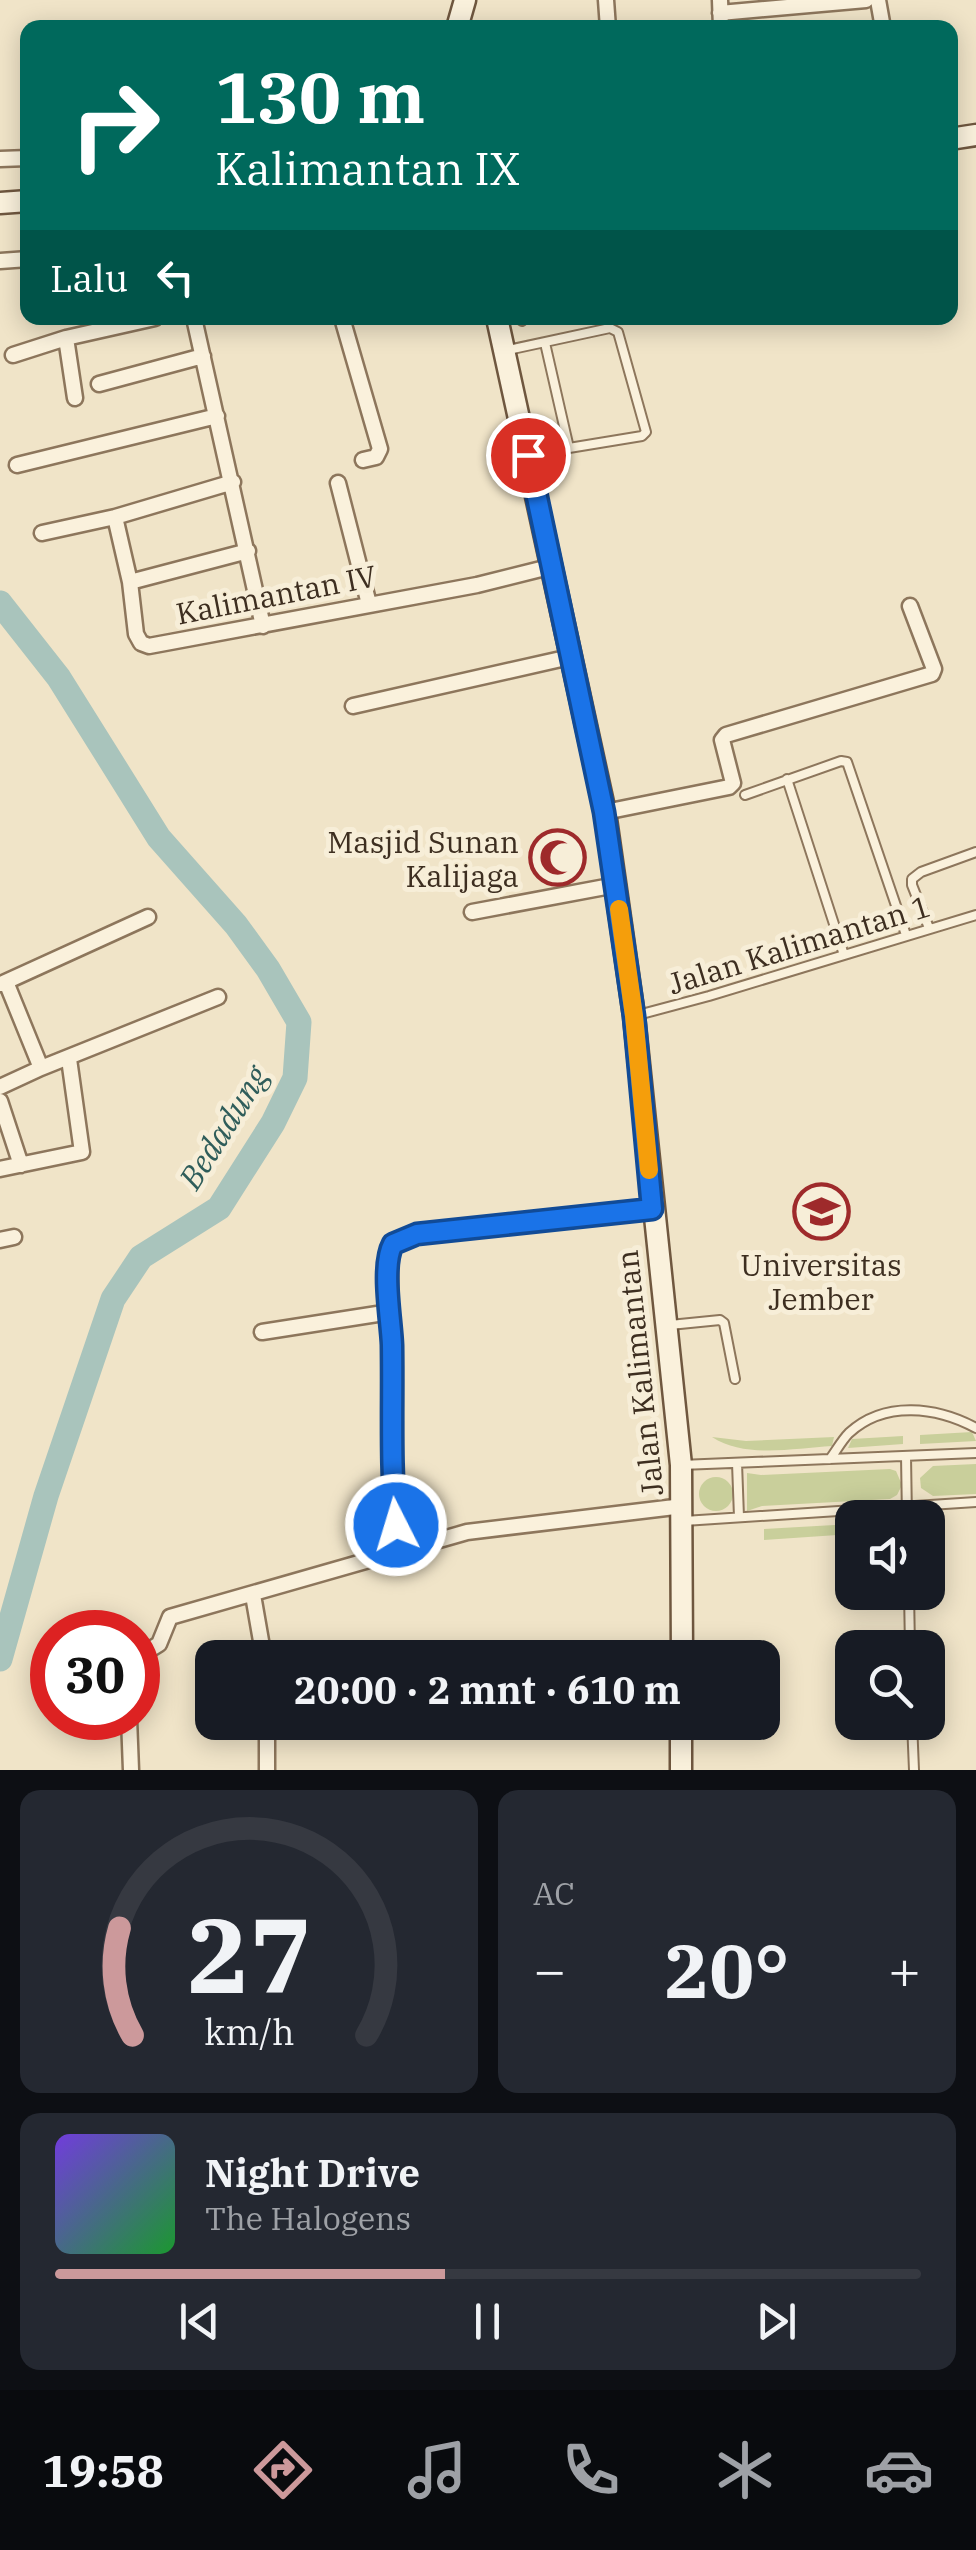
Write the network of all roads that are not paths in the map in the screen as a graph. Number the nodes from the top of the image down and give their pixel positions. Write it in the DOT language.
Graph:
graph roads {
  1 [pos="866,0"];
  2 [pos="720,13"];
  3 [pos="124,325"];
  4 [pos="196,325"];
  5 [pos="344,325"];
  6 [pos="499,325"];
  7 [pos="66,338"];
  8 [pos="545,343"];
  9 [pos="504,350"];
  10 [pos="13,355"];
  11 [pos="204,356"];
  12 [pos="99,384"];
  13 [pos="76,398"];
  14 [pos="217,416"];
  15 [pos="569,448"];
  16 [pos="528,455"];
  17 [pos="363,460"];
  18 [pos="17,464"];
  19 [pos="233,482"];
  20 [pos="338,483"];
  21 [pos="115,517"];
  22 [pos="42,533"];
  23 [pos="248,551"];
  24 [pos="550,567"];
  25 [pos="130,582"];
  26 [pos="370,604"];
  27 [pos="910,606"];
  28 [pos="263,626"];
  29 [pos="570,657"];
  30 [pos="352,706"];
  31 [pos="787,780"];
  32 [pos="745,796"];
  33 [pos="604,812"];
  34 [pos="976,852"];
  35 [pos="616,885"];
  36 [pos="472,912"];
  37 [pos="976,915"];
  38 [pos="148,917"];
  39 [pos="930,928"];
  40 [pos="906,935"];
  41 [pos="844,956"];
  42 [pos="3,984"];
  43 [pos="218,996"];
  44 [pos="634,1016"];
  45 [pos="69,1059"];
  46 [pos="42,1068"];
  47 [pos="0,1087"];
  48 [pos="0,1101"];
  49 [pos="21,1165"];
  50 [pos="0,1169"];
  51 [pos="652,1209"];
  52 [pos="390,1312"];
  53 [pos="666,1326"];
  54 [pos="262,1332"];
  55 [pos="734,1379"];
  56 [pos="976,1428"];
  57 [pos="976,1453"];
  58 [pos="906,1456"];
  59 [pos="830,1459"];
  60 [pos="737,1463"];
  61 [pos="681,1465"];
  62 [pos="906,1500"];
  63 [pos="976,1502"];
  64 [pos="945,1504"];
  65 [pos="835,1511"];
  66 [pos="683,1514"];
  67 [pos="740,1518"];
  68 [pos="398,1552"];
  69 [pos="253,1595"];
  70 [pos="261,1640"];
  71 [pos="682,1640"];
  72 [pos="160,1642"];
  73 [pos="130,1740"];
  74 [pos="267,1740"];
  75 [pos="681,1740"];
  76 [pos="913,1740"];
  77 [pos="131,1770"];
  78 [pos="267,1770"];
  79 [pos="680,1770"];
  80 [pos="914,1770"];
  1 -- 2 [label="street"];
  3 -- 7 [label="street"];
  4 -- 11 [label="street"];
  5 -- 17 [label="street"];
  6 -- 9 [label="main road, Jalan Kalimantan"];
  7 -- 10 [label="street"];
  7 -- 13 [label="street"];
  8 -- 9 [label="lane"];
  8 -- 15 [label="lane"];
  8 -- 15 [label="lane"];
  9 -- 16 [label="main road, Jalan Kalimantan"];
  11 -- 12 [label="street"];
  11 -- 14 [label="street"];
  14 -- 18 [label="street"];
  14 -- 19 [label="street"];
  15 -- 16 [label="lane"];
  16 -- 24 [label="main road, Jalan Kalimantan"];
  19 -- 21 [label="street"];
  19 -- 23 [label="street"];
  20 -- 26 [label="street"];
  21 -- 22 [label="street"];
  21 -- 25 [label="street, Kalimantan IV"];
  23 -- 25 [label="street"];
  23 -- 28 [label="street"];
  24 -- 26 [label="street, Kalimantan IV"];
  24 -- 29 [label="main road, Jalan Kalimantan"];
  25 -- 28 [label="street, Kalimantan IV"];
  26 -- 28 [label="street, Kalimantan IV"];
  27 -- 33 [label="street"];
  29 -- 30 [label="street"];
  29 -- 33 [label="main road, Jalan Kalimantan"];
  31 -- 32 [label="lane"];
  31 -- 40 [label="lane"];
  31 -- 41 [label="lane"];
  33 -- 35 [label="main road, Jalan Kalimantan"];
  34 -- 39 [label="lane"];
  35 -- 36 [label="street"];
  35 -- 44 [label="main road, Jalan Kalimantan"];
  37 -- 39 [label="lane, Jalan Kalimantan 1"];
  38 -- 42 [label="street"];
  39 -- 40 [label="lane, Jalan Kalimantan 1"];
  40 -- 41 [label="lane, Jalan Kalimantan 1"];
  41 -- 44 [label="lane, Jalan Kalimantan 1"];
  42 -- 46 [label="street"];
  43 -- 45 [label="street"];
  44 -- 51 [label="main road, Jalan Kalimantan"];
  45 -- 46 [label="street"];
  45 -- 49 [label="street"];
  46 -- 47 [label="street"];
  48 -- 49 [label="street"];
  49 -- 50 [label="street"];
  51 -- 52 [label="street"];
  51 -- 53 [label="main road, Jalan Kalimantan"];
  52 -- 54 [label="street"];
  52 -- 68 [label="street"];
  53 -- 55 [label="lane"];
  53 -- 61 [label="main road, Jalan Kalimantan"];
  56 -- 59 [label="lane"];
  57 -- 58 [label="lane"];
  58 -- 59 [label="lane"];
  58 -- 62 [label="lane"];
  59 -- 60 [label="lane"];
  60 -- 61 [label="lane"];
  60 -- 67 [label="lane"];
  61 -- 66 [label="main road, Jalan Kalimantan"];
  63 -- 64 [label="lane"];
  65 -- 67 [label="lane"];
  66 -- 67 [label="lane"];
  66 -- 68 [label="street"];
  66 -- 71 [label="main road, Jalan Kalimantan"];
  68 -- 69 [label="street"];
  69 -- 70 [label="street"];
  69 -- 72 [label="street"];
  73 -- 77 [label="street"];
  74 -- 78 [label="street"];
  75 -- 79 [label="main road"];
  76 -- 80 [label="lane"];
}
